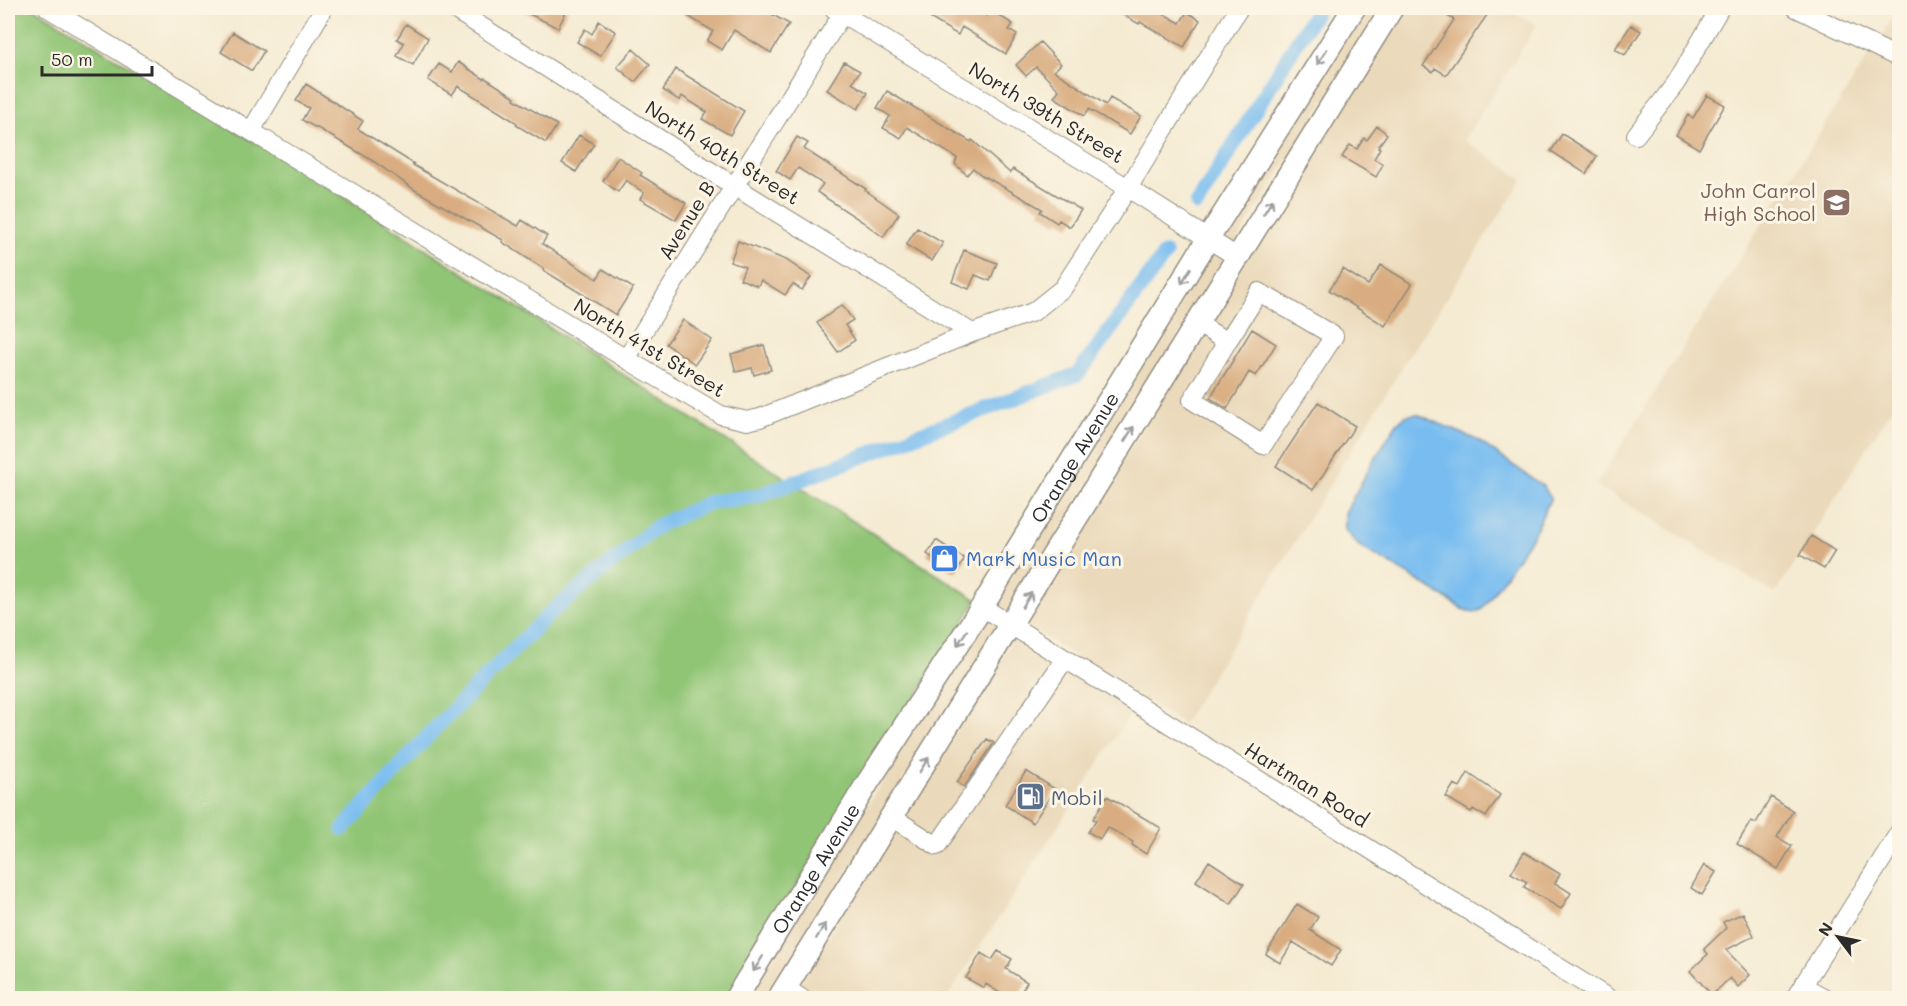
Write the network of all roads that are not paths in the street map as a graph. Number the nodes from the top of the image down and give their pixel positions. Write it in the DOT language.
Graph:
graph roads {
  1 [pos="48,8"];
  2 [pos="324,8"];
  3 [pos="452,8"];
  4 [pos="1239,8"];
  5 [pos="1354,8"];
  6 [pos="1392,8"];
  7 [pos="1720,8"];
  8 [pos="1796,8"];
  9 [pos="840,9"];
  10 [pos="1899,56"];
  11 [pos="251,131"];
  12 [pos="1636,135"];
  13 [pos="734,186"];
  14 [pos="1128,188"];
  15 [pos="1208,239"];
  16 [pos="1237,257"];
  17 [pos="1197,323"];
  18 [pos="972,333"];
  19 [pos="1227,342"];
  20 [pos="626,359"];
  21 [pos="982,607"];
  22 [pos="1011,625"];
  23 [pos="1065,658"];
  24 [pos="892,818"];
  25 [pos="1899,831"];
  26 [pos="1799,992"];
  27 [pos="788,995"];
  28 [pos="736,999"];
  29 [pos="1608,999"];
  30 [pos="1825,999"];
  1 -- 11 [label="street, North 41st Street"];
  2 -- 11 [label="street"];
  3 -- 13 [label="street, North 40th Street"];
  4 -- 14 [label="street, North 41st Street"];
  5 -- 15 [label="main road, Orange Avenue, one-way"];
  16 -- 6 [label="main road, Orange Avenue, one-way"];
  7 -- 12 [label="street"];
  8 -- 10 [label="street"];
  9 -- 13 [label="street, Avenue B"];
  9 -- 14 [label="street, North 39th Street"];
  11 -- 20 [label="street, North 41st Street"];
  13 -- 18 [label="street, North 40th Street"];
  13 -- 20 [label="street, Avenue B"];
  14 -- 15 [label="street, North 39th Street"];
  14 -- 18 [label="street, North 41st Street"];
  15 -- 16 [label="street, North 39th Street"];
  15 -- 21 [label="main road, Orange Avenue, one-way"];
  16 -- 17 [label="main road, Orange Avenue"];
  17 -- 19 [label="street"];
  22 -- 17 [label="main road, Orange Avenue, one-way"];
  18 -- 20 [label="street, North 41st Street"];
  19 -- 19 [label="street"];
  21 -- 22 [label="street, Hartman Road"];
  21 -- 28 [label="main road, Orange Avenue, one-way"];
  22 -- 23 [label="street, Hartman Road"];
  24 -- 22 [label="main road, Orange Avenue, one-way"];
  23 -- 24 [label="street"];
  23 -- 29 [label="street, Hartman Road"];
  27 -- 24 [label="main road, Orange Avenue, one-way"];
  25 -- 26 [label="street"];
  26 -- 30 [label="street"];
}
